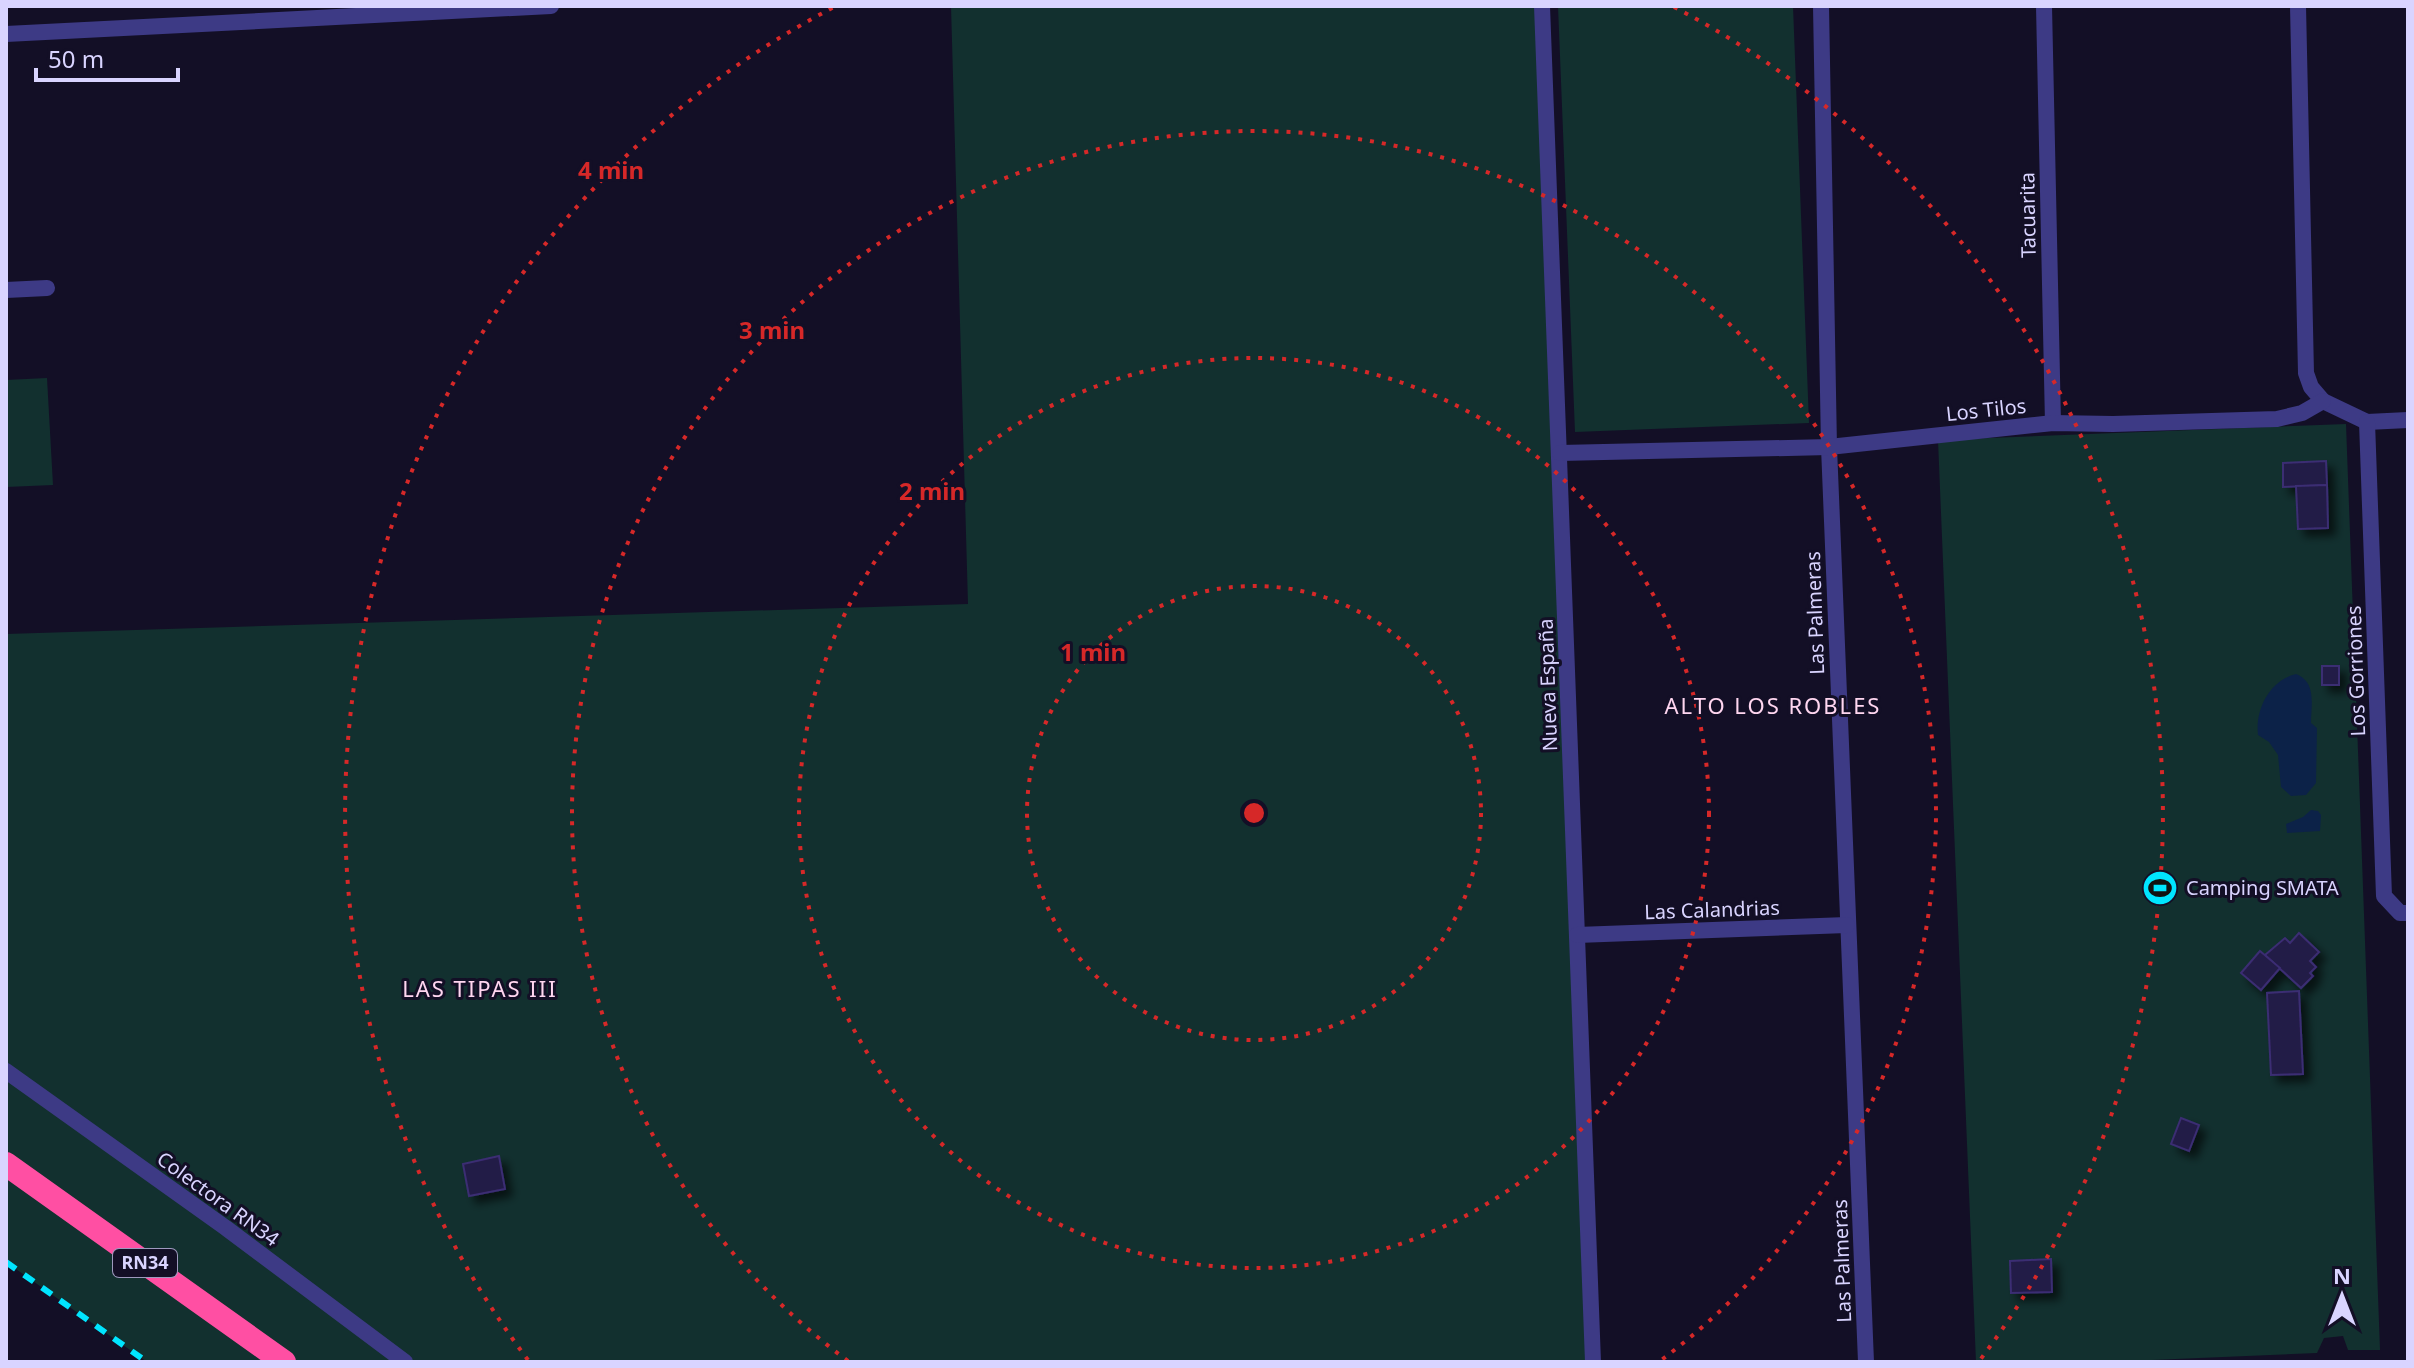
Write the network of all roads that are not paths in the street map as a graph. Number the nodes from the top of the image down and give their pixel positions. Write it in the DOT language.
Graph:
graph roads {
  1 [pos="551,6"];
  2 [pos="1542,6"];
  3 [pos="1821,6"];
  4 [pos="2044,6"];
  5 [pos="2298,6"];
  6 [pos="515,7"];
  7 [pos="259,13"];
  8 [pos="6,34"];
  9 [pos="47,288"];
  10 [pos="6,290"];
  11 [pos="2323,401"];
  12 [pos="2408,420"];
  13 [pos="2367,422"];
  14 [pos="2053,423"];
  15 [pos="1829,447"];
  16 [pos="1560,453"];
  17 [pos="2404,913"];
  18 [pos="1847,925"];
  19 [pos="1577,935"];
  20 [pos="6,1071"];
  21 [pos="6,1164"];
  22 [pos="284,1362"];
  23 [pos="405,1362"];
  24 [pos="1593,1362"];
  25 [pos="1866,1362"];
  1 -- 6 [label="street"];
  2 -- 16 [label="street, Nueva España"];
  3 -- 15 [label="street, Las Palmeras"];
  4 -- 14 [label="street, Tacuarita"];
  5 -- 11 [label="street"];
  6 -- 7 [label="street"];
  7 -- 8 [label="street"];
  9 -- 10 [label="street"];
  11 -- 13 [label="street"];
  11 -- 14 [label="street, Los Tilos"];
  12 -- 13 [label="street"];
  13 -- 17 [label="street, Los Gorriones"];
  14 -- 15 [label="street, Los Tilos"];
  15 -- 16 [label="street, Los Tilos"];
  15 -- 18 [label="street, Las Palmeras"];
  16 -- 19 [label="street, Nueva España"];
  18 -- 19 [label="street, Las Calandrias"];
  18 -- 25 [label="street, Las Palmeras"];
  19 -- 24 [label="street, Nueva España"];
  20 -- 23 [label="street, Colectora RN34"];
  21 -- 22 [label="highway, RN34"];
}
